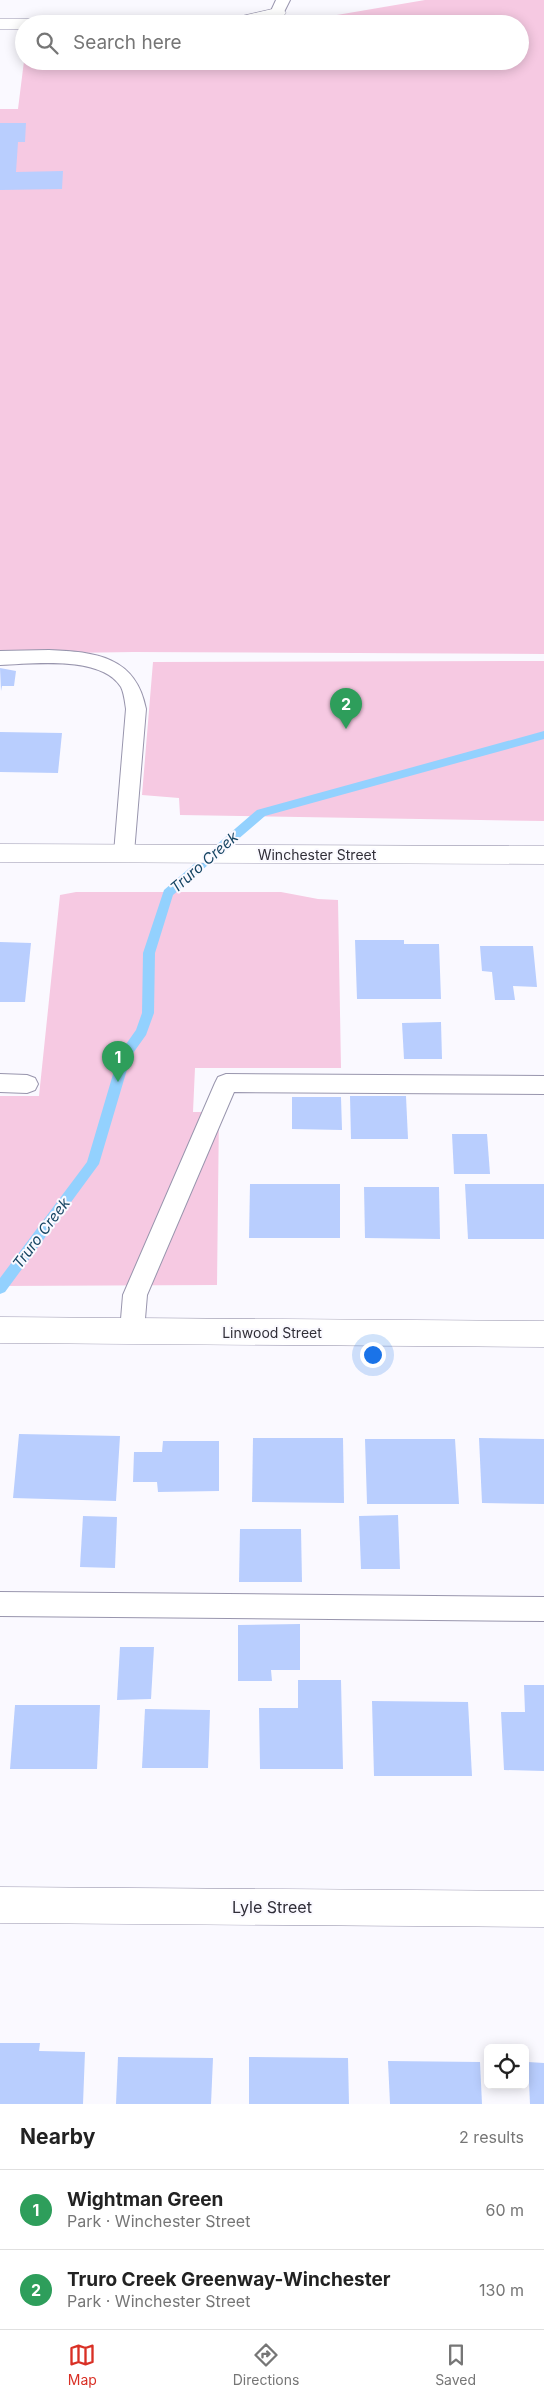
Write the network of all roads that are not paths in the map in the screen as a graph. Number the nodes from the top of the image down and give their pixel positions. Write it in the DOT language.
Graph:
graph roads {
  1 [pos="280,7"];
  2 [pos="263,15"];
  3 [pos="0,24"];
  4 [pos="15,24"];
  5 [pos="0,658"];
  6 [pos="0,853"];
  7 [pos="124,853"];
  8 [pos="544,855"];
  9 [pos="0,1083"];
  10 [pos="27,1084"];
  11 [pos="544,1084"];
  12 [pos="0,1330"];
  13 [pos="120,1331"];
  14 [pos="544,1334"];
  15 [pos="0,1604"];
  16 [pos="544,1609"];
  17 [pos="0,1905"];
  18 [pos="544,1909"];
  1 -- 2 [label="street"];
  3 -- 4 [label="street"];
  5 -- 7 [label="lane"];
  6 -- 7 [label="street, Winchester Street"];
  7 -- 8 [label="street, Winchester Street"];
  9 -- 10 [label="lane"];
  11 -- 13 [label="lane"];
  12 -- 13 [label="street, Linwood Street"];
  13 -- 14 [label="street, Linwood Street"];
  15 -- 16 [label="lane"];
  17 -- 18 [label="street, Lyle Street"];
}
